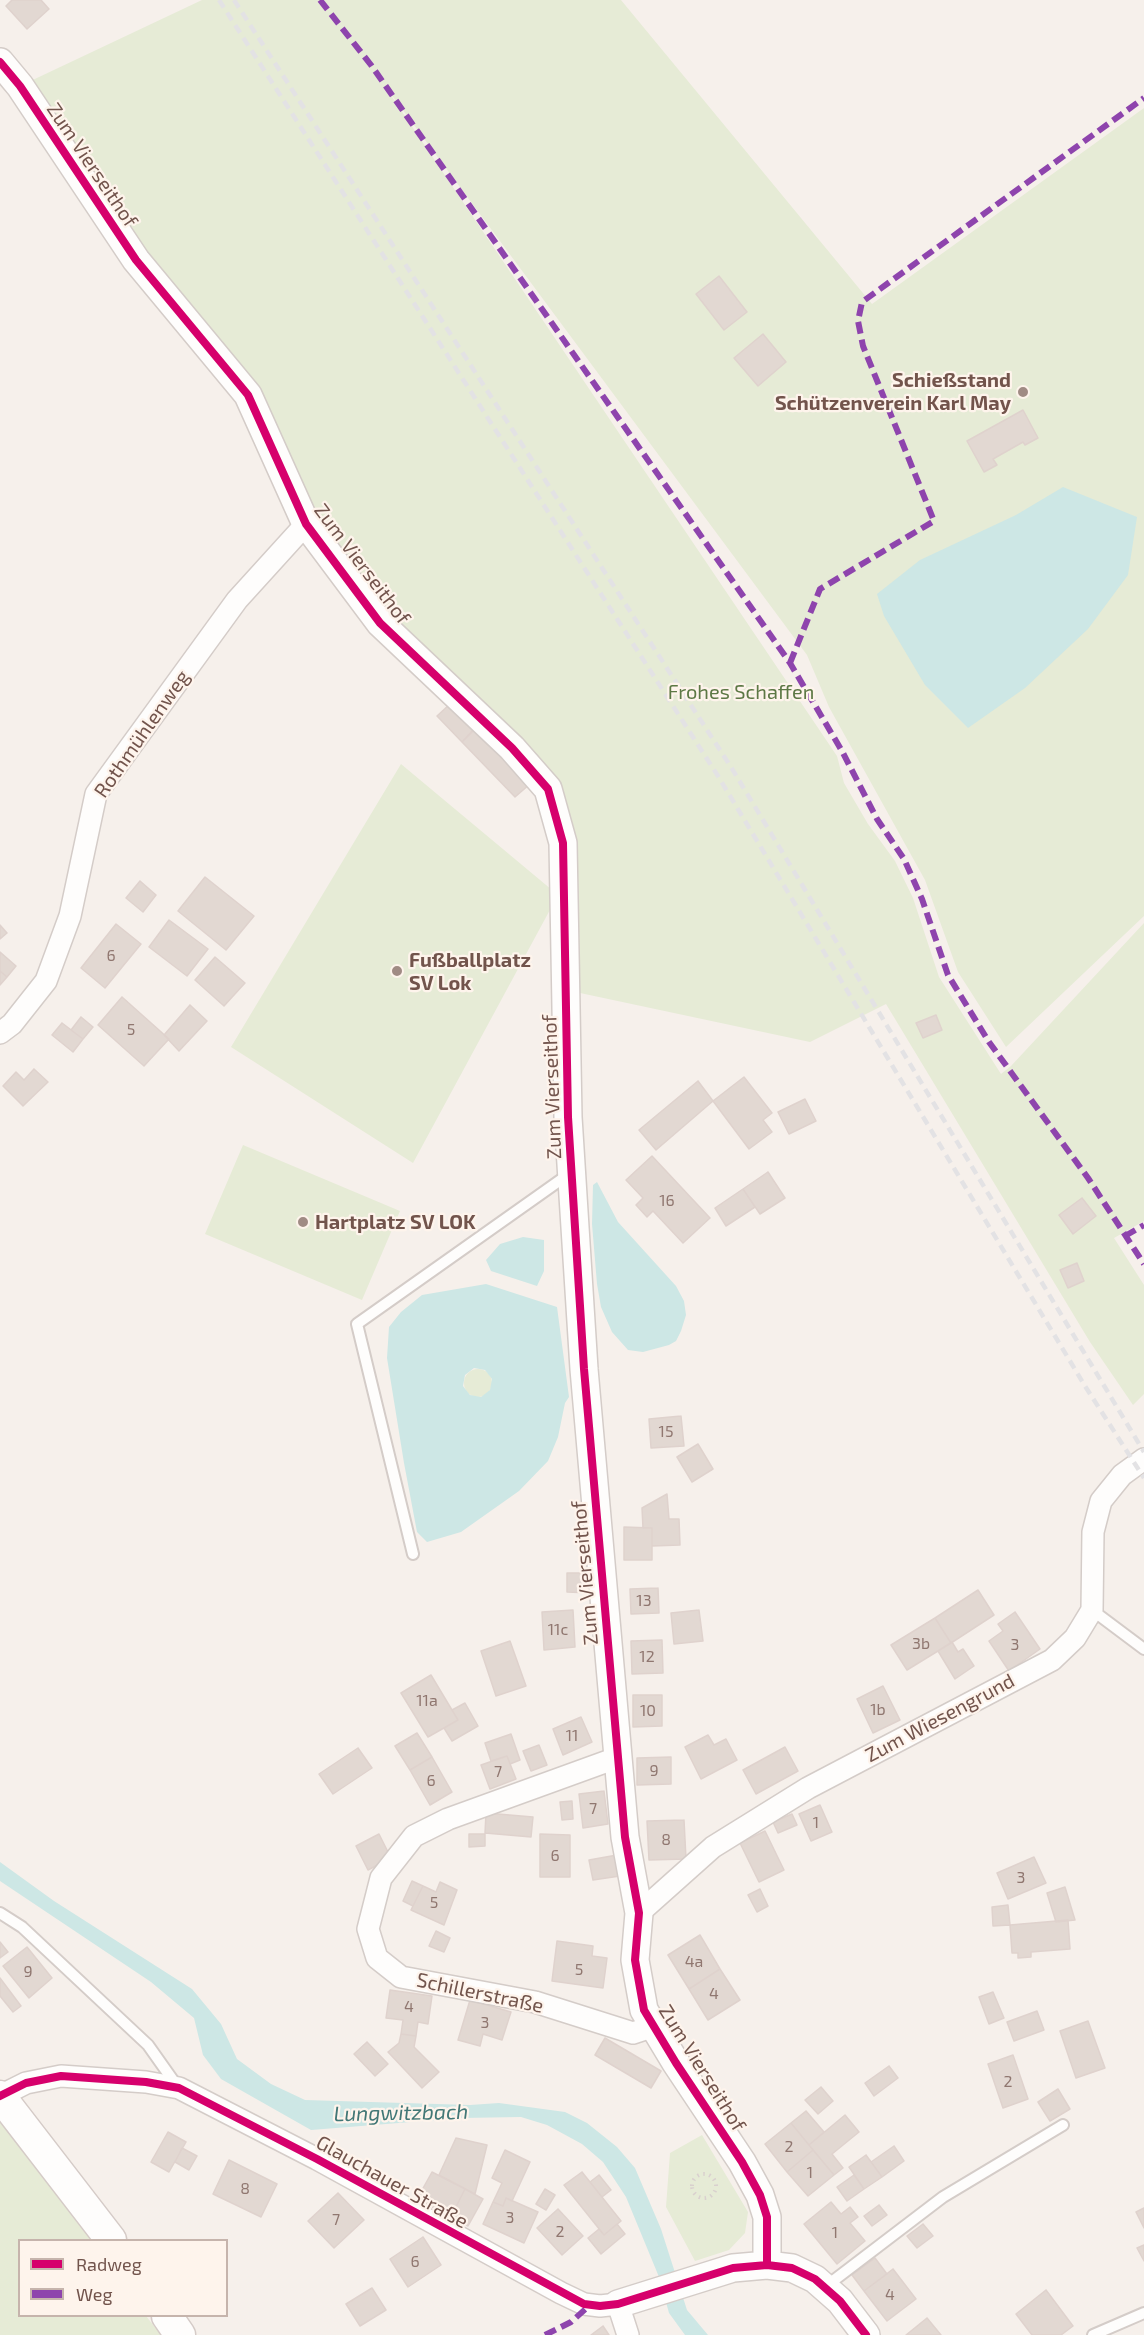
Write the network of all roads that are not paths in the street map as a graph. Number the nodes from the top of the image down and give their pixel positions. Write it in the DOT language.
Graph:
graph roads {
  1 [pos="0,62"];
  2 [pos="306,524"];
  3 [pos="0,1033"];
  4 [pos="572,1172"];
  5 [pos="1144,1459"];
  6 [pos="413,1554"];
  7 [pos="1092,1610"];
  8 [pos="1144,1649"];
  9 [pos="618,1757"];
  10 [pos="0,1913"];
  11 [pos="639,1913"];
  12 [pos="654,2026"];
  13 [pos="179,2088"];
  14 [pos="0,2096"];
  15 [pos="1063,2125"];
  16 [pos="109,2239"];
  17 [pos="767,2265"];
  18 [pos="825,2287"];
  19 [pos="618,2304"];
  20 [pos="1144,2313"];
  21 [pos="168,2317"];
  22 [pos="180,2335"];
  23 [pos="628,2335"];
  24 [pos="867,2335"];
  25 [pos="1093,2335"];
  1 -- 2 [label="street, Zum Vierseithof"];
  2 -- 3 [label="street, Rothmühlenweg"];
  2 -- 4 [label="street, Zum Vierseithof"];
  4 -- 6 [label="lane"];
  4 -- 9 [label="street, Zum Vierseithof"];
  5 -- 7 [label="street"];
  7 -- 8 [label="lane"];
  7 -- 11 [label="street, Zum Wiesengrund"];
  9 -- 11 [label="street, Zum Vierseithof"];
  9 -- 12 [label="street, Schillerstraße"];
  10 -- 13 [label="lane, Glauchauer Straße"];
  11 -- 12 [label="street, Zum Vierseithof"];
  12 -- 17 [label="street, Zum Vierseithof"];
  13 -- 14 [label="street, Glauchauer Straße"];
  13 -- 19 [label="street, Glauchauer Straße"];
  14 -- 16 [label="main road"];
  15 -- 18 [label="lane"];
  17 -- 18 [label="street, Glauchauer Straße"];
  17 -- 19 [label="street, Glauchauer Straße"];
  18 -- 24 [label="street, Glauchauer Straße"];
  19 -- 23 [label="street"];
  20 -- 25 [label="lane"];
  21 -- 22 [label="main road"];
}
